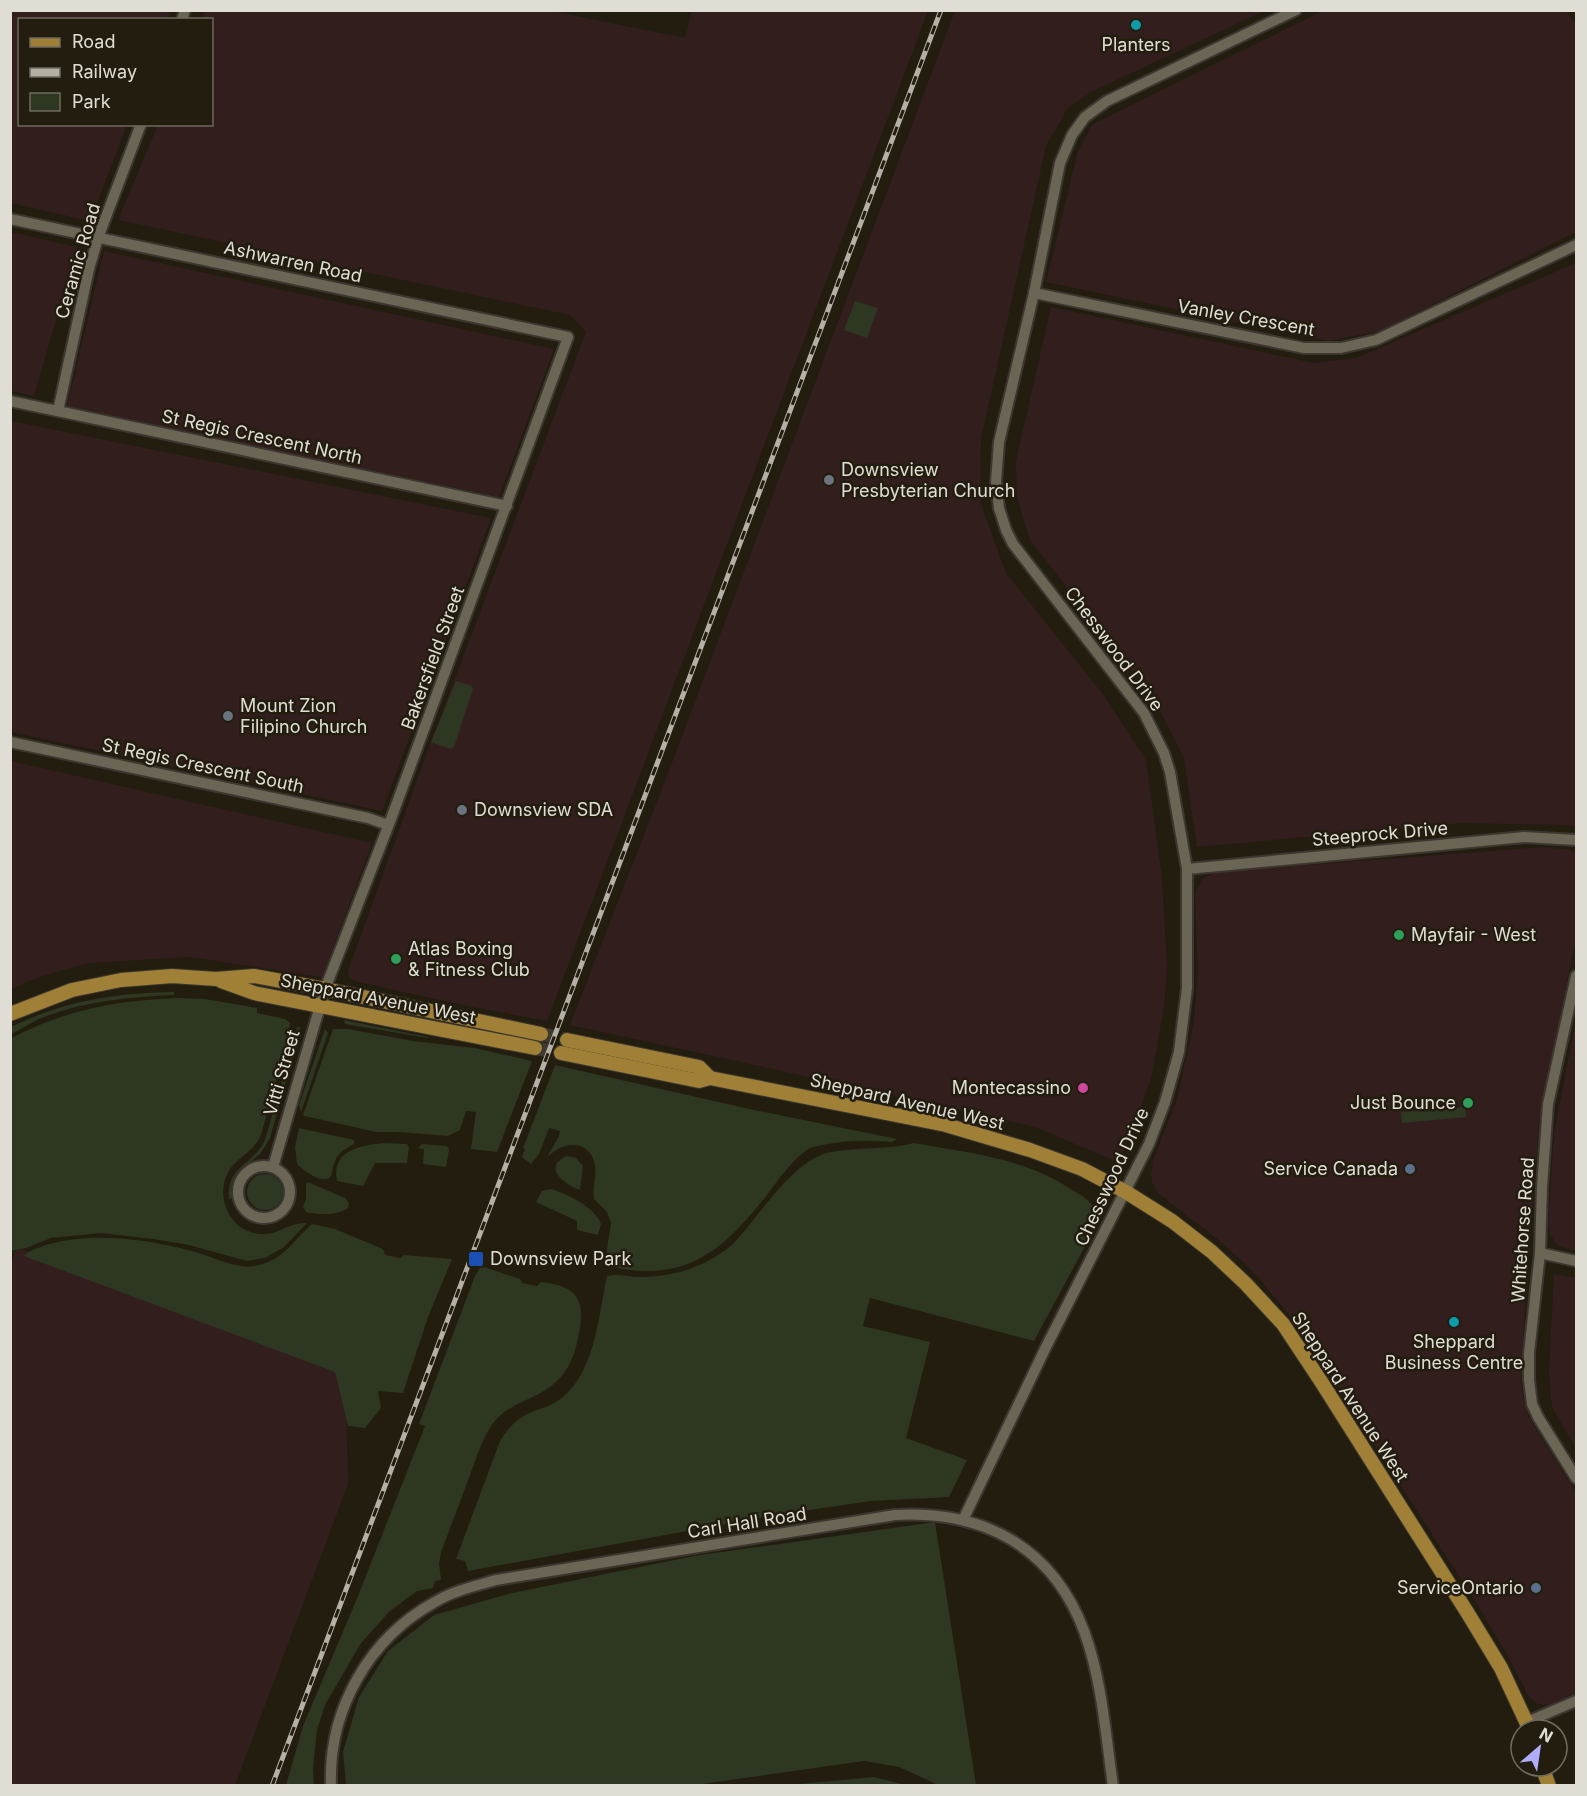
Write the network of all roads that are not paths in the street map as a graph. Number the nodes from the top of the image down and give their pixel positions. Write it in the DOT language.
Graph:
graph roads {
  1 [pos="1296,10"];
  2 [pos="140,126"];
  3 [pos="10,219"];
  4 [pos="98,238"];
  5 [pos="1576,246"];
  6 [pos="1034,293"];
  7 [pos="568,337"];
  8 [pos="10,401"];
  9 [pos="58,411"];
  10 [pos="507,506"];
  11 [pos="10,742"];
  12 [pos="388,825"];
  13 [pos="1576,840"];
  14 [pos="1187,869"];
  15 [pos="1576,976"];
  16 [pos="216,979"];
  17 [pos="325,989"];
  18 [pos="320,1005"];
  19 [pos="10,1014"];
  20 [pos="541,1034"];
  21 [pos="567,1040"];
  22 [pos="535,1048"];
  23 [pos="561,1053"];
  24 [pos="710,1078"];
  25 [pos="273,1167"];
  26 [pos="1126,1192"];
  27 [pos="1540,1253"];
  28 [pos="1576,1261"];
  29 [pos="1576,1478"];
  30 [pos="963,1520"];
  31 [pos="1576,1701"];
  32 [pos="1525,1718"];
  33 [pos="1544,1718"];
  34 [pos="331,1785"];
  35 [pos="1113,1785"];
  1 -- 6 [label="street, Chesswood Drive"];
  2 -- 4 [label="street, Ceramic Road"];
  3 -- 4 [label="street, Ashwarren Road"];
  4 -- 7 [label="street, Ashwarren Road"];
  4 -- 9 [label="street, Ceramic Road"];
  5 -- 6 [label="street, Vanley Crescent"];
  6 -- 14 [label="street, Chesswood Drive"];
  7 -- 10 [label="street, Bakersfield Street"];
  8 -- 9 [label="street, St Regis Crescent North"];
  9 -- 10 [label="street, St Regis Crescent North"];
  10 -- 12 [label="street, Bakersfield Street"];
  11 -- 12 [label="street, St Regis Crescent South"];
  12 -- 17 [label="street, Bakersfield Street"];
  13 -- 14 [label="street, Steeprock Drive"];
  14 -- 26 [label="street, Chesswood Drive"];
  15 -- 27 [label="street, Whitehorse Road"];
  16 -- 17 [label="main road, Sheppard Avenue West"];
  16 -- 18 [label="main road, Sheppard Avenue West"];
  16 -- 19 [label="main road, Sheppard Avenue West"];
  17 -- 18 [label="street, Vitti Street"];
  17 -- 20 [label="main road, Sheppard Avenue West"];
  18 -- 22 [label="main road, Sheppard Avenue West"];
  18 -- 25 [label="street, Vitti Street"];
  21 -- 24 [label="main road, Sheppard Avenue West"];
  23 -- 24 [label="main road, Sheppard Avenue West"];
  24 -- 26 [label="main road, Sheppard Avenue West"];
  25 -- 25 [label="street"];
  26 -- 30 [label="street, Chesswood Drive"];
  26 -- 32 [label="main road, Sheppard Avenue West"];
  27 -- 28 [label="street"];
  27 -- 29 [label="street, Whitehorse Road"];
  30 -- 34 [label="street, Carl Hall Road"];
  30 -- 35 [label="street, Carl Hall Road"];
  31 -- 33 [label="street"];
}
